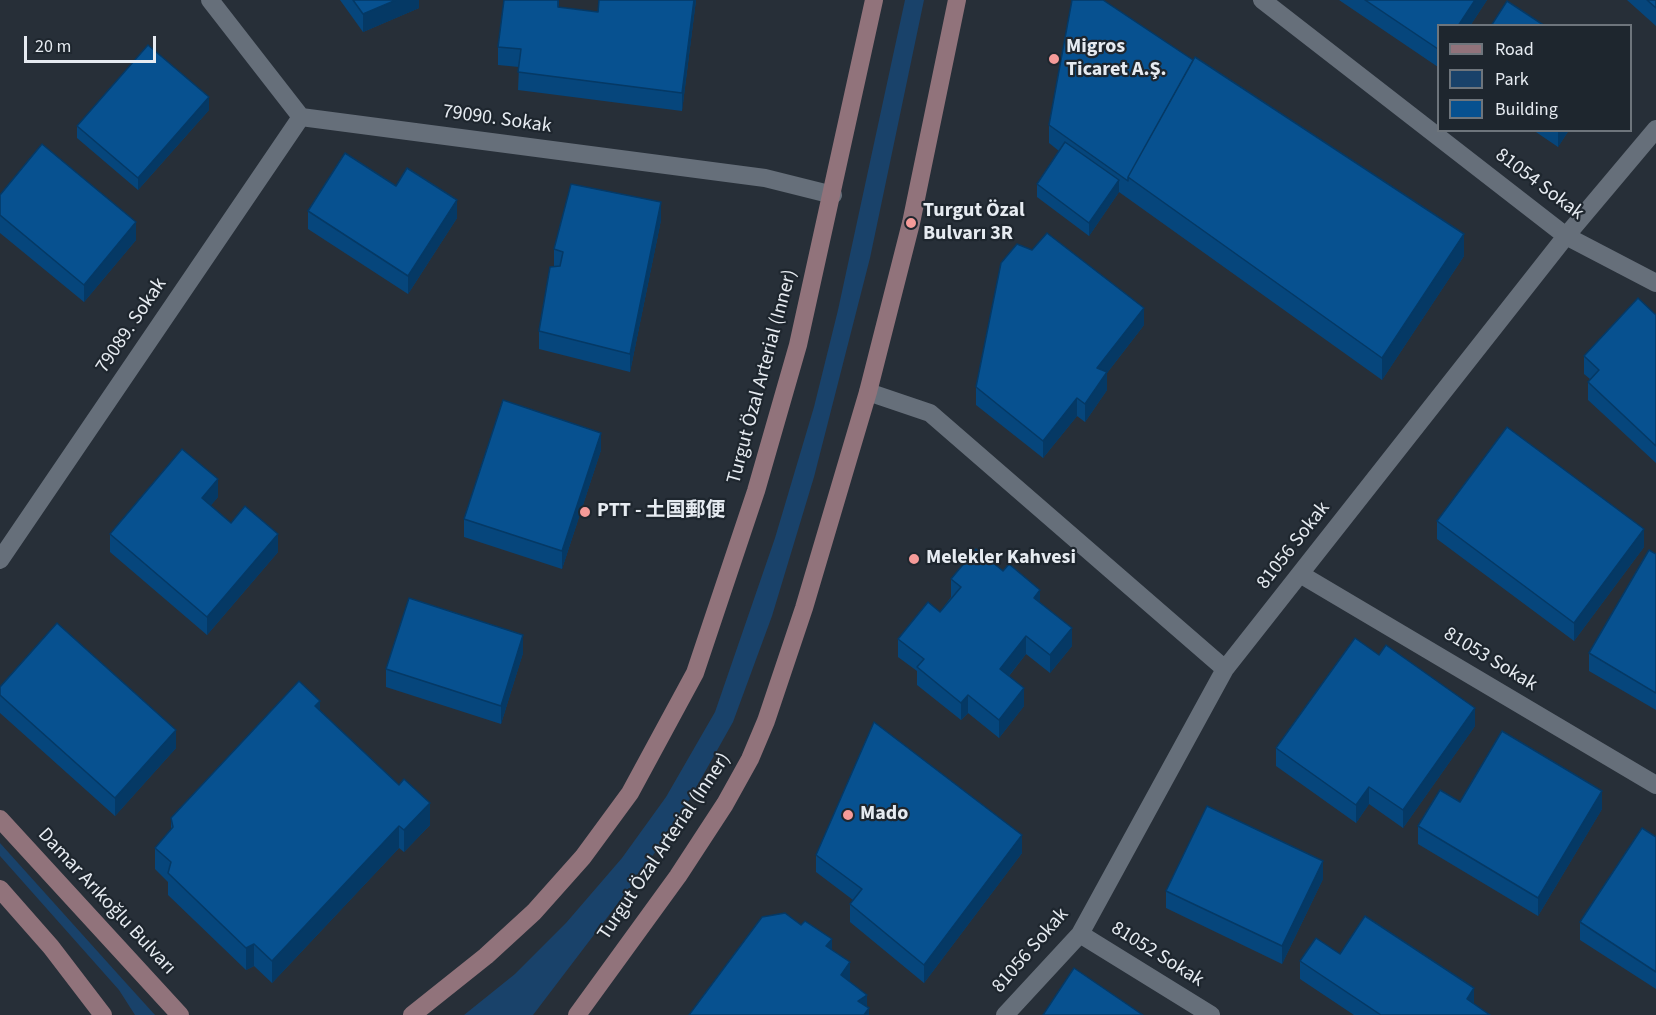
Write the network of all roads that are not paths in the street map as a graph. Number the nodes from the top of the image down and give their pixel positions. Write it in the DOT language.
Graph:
graph roads {
  1 [pos="210,0"];
  2 [pos="874,0"];
  3 [pos="957,0"];
  4 [pos="1262,0"];
  5 [pos="301,117"];
  6 [pos="1656,129"];
  7 [pos="833,195"];
  8 [pos="1566,236"];
  9 [pos="1656,283"];
  10 [pos="868,392"];
  11 [pos="0,560"];
  12 [pos="1300,574"];
  13 [pos="1225,669"];
  14 [pos="1656,785"];
  15 [pos="0,819"];
  16 [pos="0,889"];
  17 [pos="1080,934"];
  18 [pos="103,1015"];
  19 [pos="180,1015"];
  20 [pos="412,1015"];
  21 [pos="577,1015"];
  22 [pos="1005,1015"];
  23 [pos="1211,1015"];
  1 -- 5 [label="street"];
  2 -- 7 [label="main road, Turgut Özal Arterial (Inner)"];
  3 -- 10 [label="main road, Turgut Özal Arterial (Inner)"];
  4 -- 8 [label="street, 81054 Sokak"];
  5 -- 7 [label="street, 79090. Sokak"];
  5 -- 11 [label="street, 79089. Sokak"];
  6 -- 8 [label="street, 81056 Sokak"];
  7 -- 20 [label="main road, Turgut Özal Arterial (Inner)"];
  8 -- 9 [label="street, 81054 Sokak"];
  8 -- 12 [label="street, 81056 Sokak"];
  10 -- 13 [label="street"];
  10 -- 21 [label="main road, Turgut Özal Arterial (Inner)"];
  12 -- 13 [label="street, 81056 Sokak"];
  12 -- 14 [label="street, 81053 Sokak"];
  13 -- 17 [label="street, 81056 Sokak"];
  15 -- 19 [label="main road, Damar Arıkoğlu Bulvarı"];
  16 -- 18 [label="main road"];
  17 -- 22 [label="street, 81056 Sokak"];
  17 -- 23 [label="street, 81052 Sokak"];
}
